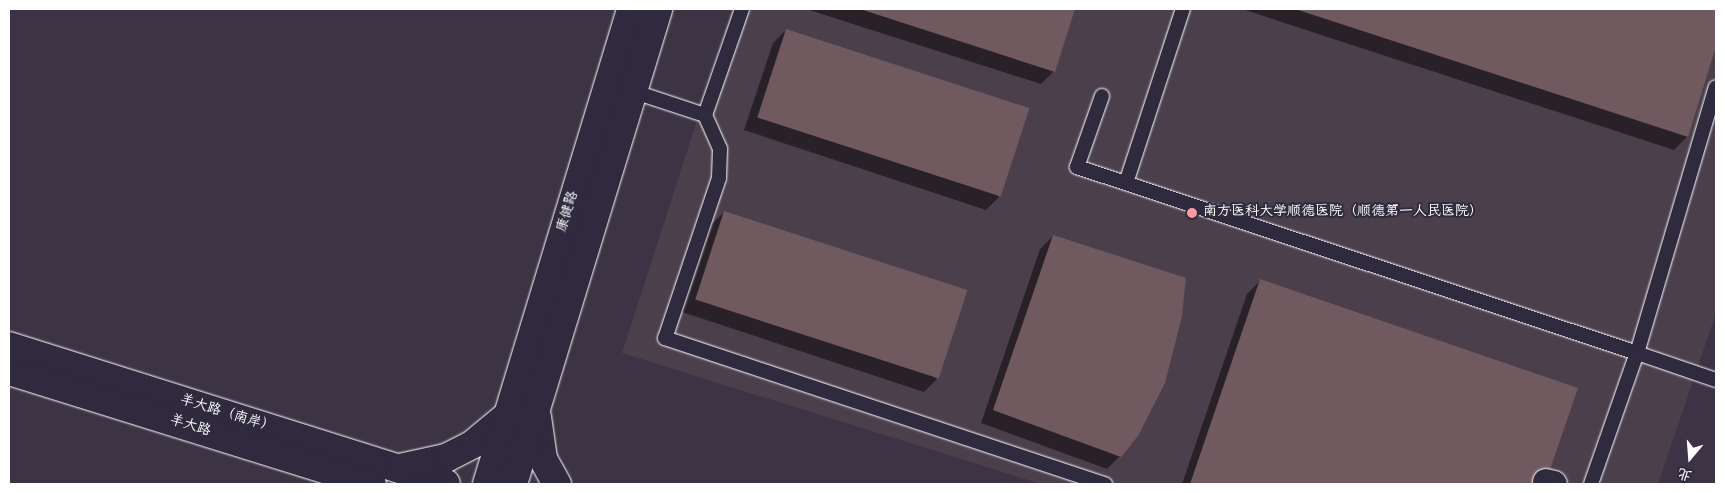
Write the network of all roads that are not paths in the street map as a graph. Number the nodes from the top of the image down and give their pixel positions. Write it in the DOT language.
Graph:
graph roads {
  1 [pos="631,9"];
  2 [pos="658,9"];
  3 [pos="742,9"];
  4 [pos="1183,9"];
  5 [pos="1716,88"];
  6 [pos="632,91"];
  7 [pos="1102,96"];
  8 [pos="706,115"];
  9 [pos="1126,183"];
  10 [pos="9,346"];
  11 [pos="1637,353"];
  12 [pos="9,371"];
  13 [pos="1716,380"];
  14 [pos="536,408"];
  15 [pos="508,415"];
  16 [pos="397,468"];
  17 [pos="372,484"];
  18 [pos="446,484"];
  19 [pos="487,484"];
  20 [pos="513,484"];
  21 [pos="557,484"];
  22 [pos="1105,484"];
  23 [pos="1590,484"];
  1 -- 15 [label="street, 康健路"];
  2 -- 6 [label="street, 康健路"];
  3 -- 8 [label="lane"];
  4 -- 9 [label="lane"];
  5 -- 11 [label="lane"];
  6 -- 8 [label="lane"];
  6 -- 14 [label="street, 康健路"];
  7 -- 9 [label="lane"];
  8 -- 22 [label="lane"];
  9 -- 11 [label="lane"];
  10 -- 16 [label="street, 羊大路（南岸）"];
  11 -- 13 [label="lane"];
  11 -- 23 [label="lane"];
  12 -- 17 [label="street, 羊大路"];
  14 -- 20 [label="street, 康健路"];
  14 -- 21 [label="street, 康健路"];
  15 -- 16 [label="street"];
  15 -- 19 [label="street, 康健路"];
  16 -- 18 [label="street, 羊大路（南岸）"];
}
